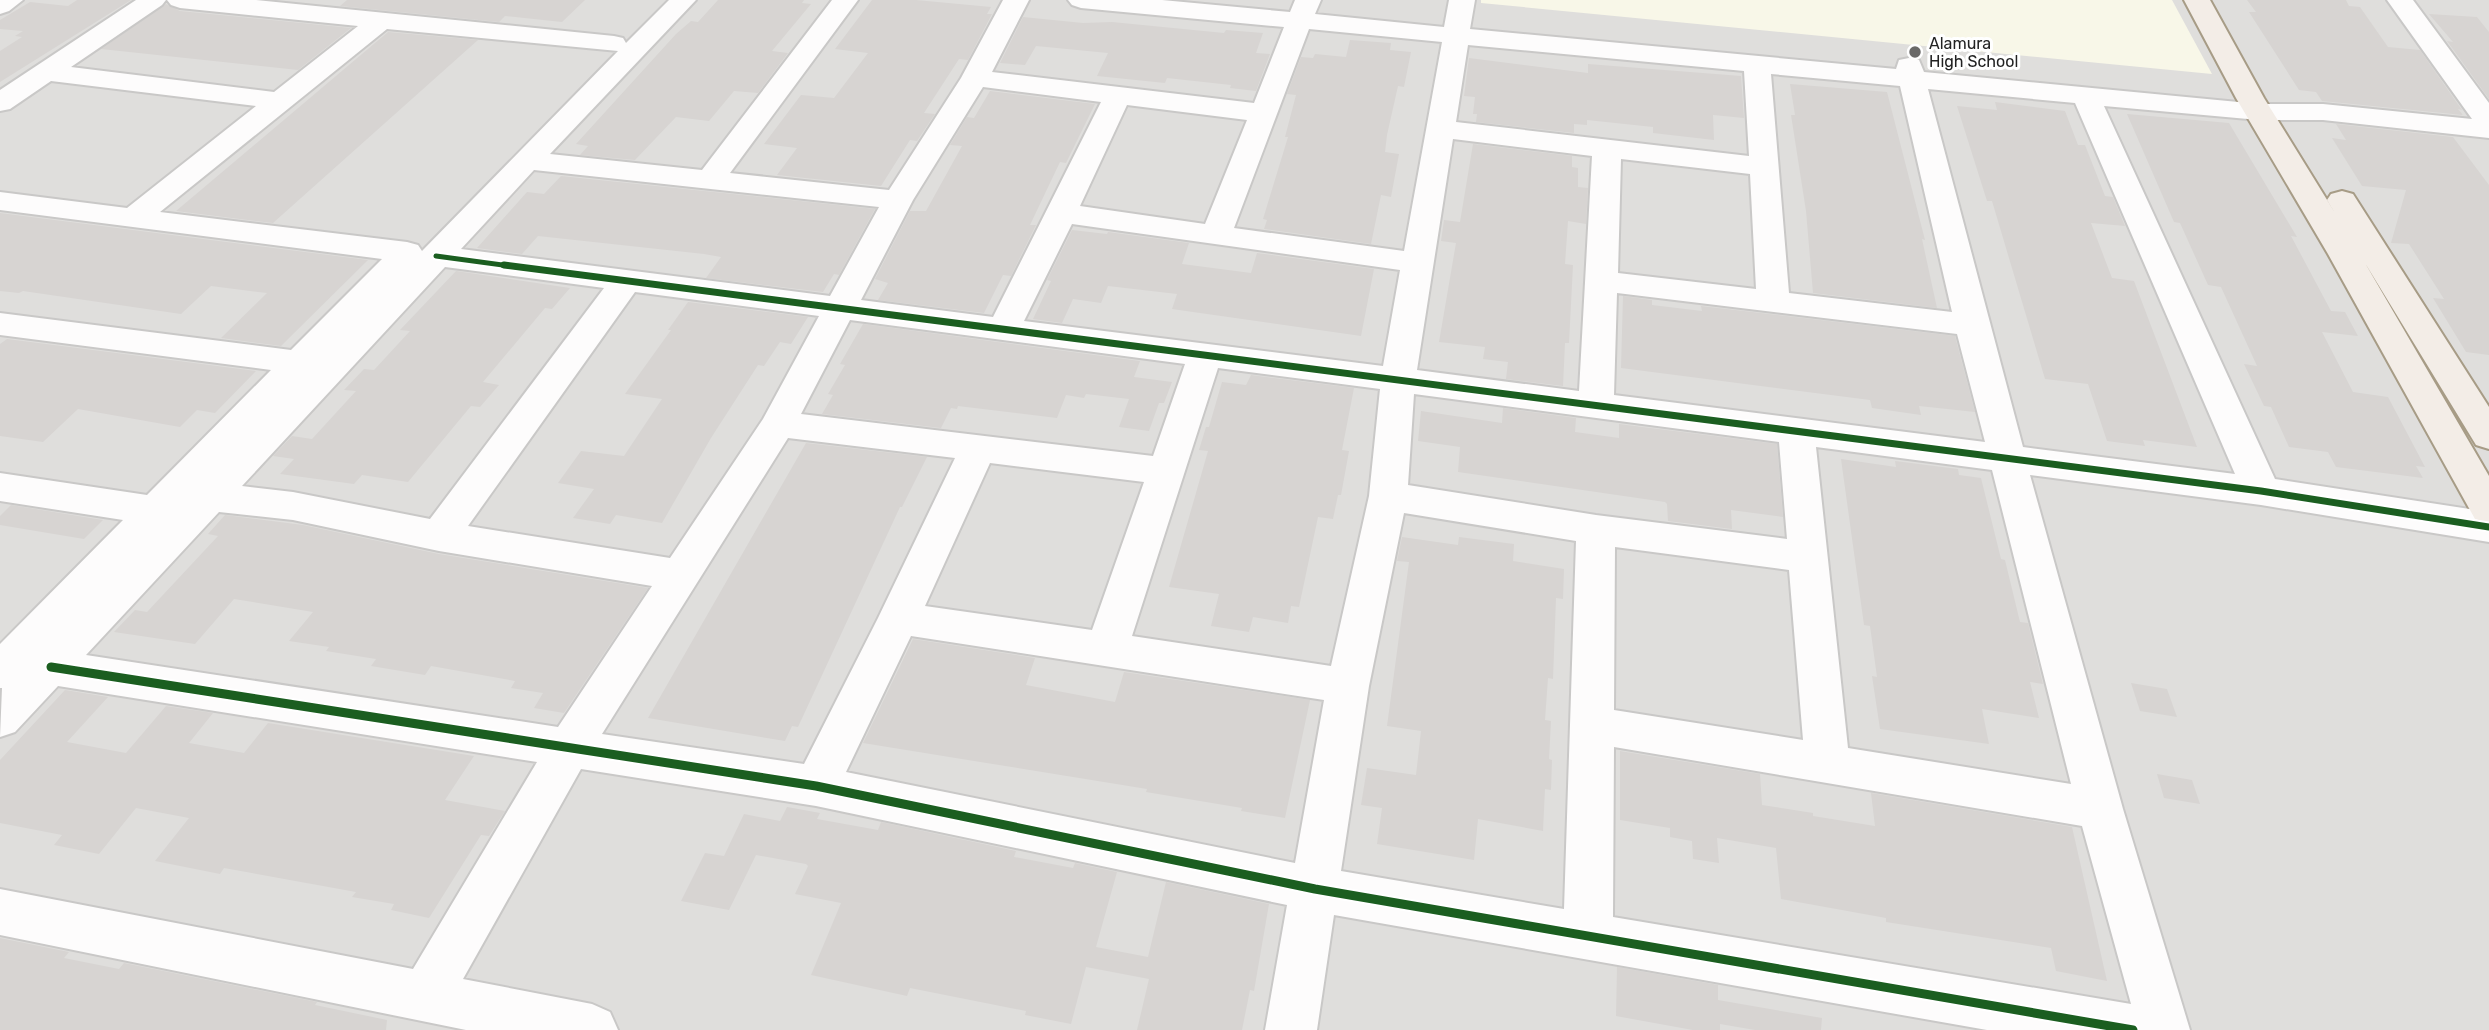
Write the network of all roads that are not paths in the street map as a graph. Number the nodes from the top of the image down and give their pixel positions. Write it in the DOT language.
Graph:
graph roads {
  1 [pos="10,0"];
  2 [pos="153,0"];
  3 [pos="180,0"];
  4 [pos="656,0"];
  5 [pos="683,0"];
  6 [pos="845,0"];
  7 [pos="1016,0"];
  8 [pos="1081,0"];
  9 [pos="1208,0"];
  10 [pos="2197,0"];
  11 [pos="2225,0"];
  12 [pos="2400,0"];
  13 [pos="0,6"];
  14 [pos="1304,10"];
  15 [pos="382,20"];
  16 [pos="1459,20"];
  17 [pos="614,44"];
  18 [pos="1757,64"];
  19 [pos="46,72"];
  20 [pos="1911,73"];
  21 [pos="975,78"];
  22 [pos="1118,95"];
  23 [pos="2086,96"];
  24 [pos="279,102"];
  25 [pos="0,103"];
  26 [pos="2270,106"];
  27 [pos="1263,113"];
  28 [pos="2482,126"];
  29 [pos="1439,129"];
  30 [pos="1607,149"];
  31 [pos="2489,154"];
  32 [pos="527,160"];
  33 [pos="1764,167"];
  34 [pos="710,179"];
  35 [pos="898,200"];
  36 [pos="0,201"];
  37 [pos="1062,213"];
  38 [pos="135,216"];
  39 [pos="1216,235"];
  40 [pos="422,254"];
  41 [pos="1418,263"];
  42 [pos="627,280"];
  43 [pos="1602,281"];
  44 [pos="1773,302"];
  45 [pos="840,308"];
  46 [pos="0,324"];
  47 [pos="1972,325"];
  48 [pos="1003,329"];
  49 [pos="1205,355"];
  50 [pos="296,362"];
  51 [pos="2405,362"];
  52 [pos="2445,367"];
  53 [pos="1398,380"];
  54 [pos="1596,404"];
  55 [pos="778,424"];
  56 [pos="1796,431"];
  57 [pos="2489,436"];
  58 [pos="977,450"];
  59 [pos="2007,458"];
  60 [pos="1166,471"];
  61 [pos="0,487"];
  62 [pos="2261,491"];
  63 [pos="1388,496"];
  64 [pos="212,497"];
  65 [pos="2489,509"];
  66 [pos="157,511"];
  67 [pos="2489,527"];
  68 [pos="1597,530"];
  69 [pos="439,536"];
  70 [pos="1809,557"];
  71 [pos="680,575"];
  72 [pos="899,618"];
  73 [pos="1107,648"];
  74 [pos="51,667"];
  75 [pos="0,671"];
  76 [pos="1348,686"];
  77 [pos="0,719"];
  78 [pos="1592,724"];
  79 [pos="569,748"];
  80 [pos="1827,764"];
  81 [pos="816,786"];
  82 [pos="2099,808"];
  83 [pos="1315,889"];
  84 [pos="0,912"];
  85 [pos="1588,937"];
  86 [pos="426,996"];
  87 [pos="587,1030"];
  88 [pos="1292,1030"];
  89 [pos="2133,1030"];
  90 [pos="2164,1030"];
  1 -- 13 [label="street"];
  2 -- 19 [label="street"];
  3 -- 15 [label="street"];
  4 -- 17 [label="street"];
  5 -- 32 [label="street"];
  6 -- 34 [label="street"];
  7 -- 21 [label="street"];
  8 -- 14 [label="street"];
  9 -- 14 [label="street"];
  10 -- 26 [label="main road"];
  11 -- 26 [label="main road"];
  12 -- 28 [label="street"];
  14 -- 16 [label="street"];
  14 -- 27 [label="street"];
  15 -- 17 [label="street"];
  15 -- 24 [label="street"];
  16 -- 18 [label="street"];
  16 -- 20 [label="street"];
  16 -- 29 [label="street"];
  17 -- 40 [label="street"];
  18 -- 20 [label="street"];
  18 -- 33 [label="street"];
  19 -- 24 [label="street"];
  19 -- 25 [label="street"];
  20 -- 23 [label="street"];
  20 -- 26 [label="street"];
  20 -- 47 [label="street"];
  21 -- 22 [label="street"];
  21 -- 35 [label="street"];
  22 -- 27 [label="street"];
  22 -- 37 [label="street"];
  23 -- 26 [label="street"];
  23 -- 62 [label="street"];
  24 -- 38 [label="street"];
  26 -- 28 [label="street"];
  26 -- 51 [label="main road"];
  26 -- 52 [label="main road"];
  27 -- 39 [label="street"];
  28 -- 31 [label="street"];
  29 -- 30 [label="street"];
  29 -- 41 [label="street"];
  30 -- 33 [label="street"];
  30 -- 43 [label="street"];
  32 -- 34 [label="street"];
  32 -- 40 [label="street"];
  33 -- 44 [label="street"];
  34 -- 35 [label="street"];
  35 -- 45 [label="street"];
  36 -- 38 [label="street"];
  37 -- 39 [label="street"];
  37 -- 48 [label="street"];
  38 -- 40 [label="street"];
  39 -- 41 [label="street"];
  40 -- 42 [label="street"];
  40 -- 50 [label="street"];
  40 -- 64 [label="street"];
  41 -- 53 [label="street"];
  42 -- 45 [label="street"];
  42 -- 69 [label="street"];
  43 -- 44 [label="street"];
  43 -- 54 [label="street"];
  44 -- 47 [label="street"];
  45 -- 48 [label="street"];
  45 -- 55 [label="street"];
  46 -- 50 [label="street"];
  47 -- 59 [label="street"];
  48 -- 49 [label="street"];
  49 -- 53 [label="street"];
  49 -- 60 [label="street"];
  50 -- 66 [label="street"];
  51 -- 52 [label="main road"];
  51 -- 65 [label="main road"];
  52 -- 57 [label="main road"];
  53 -- 54 [label="street"];
  53 -- 63 [label="street"];
  54 -- 56 [label="street"];
  55 -- 58 [label="street"];
  55 -- 71 [label="street"];
  56 -- 59 [label="street"];
  56 -- 70 [label="street"];
  58 -- 60 [label="street"];
  58 -- 72 [label="street"];
  59 -- 62 [label="street"];
  59 -- 82 [label="street"];
  60 -- 73 [label="street"];
  61 -- 66 [label="street"];
  62 -- 67 [label="street"];
  63 -- 68 [label="street"];
  63 -- 76 [label="street"];
  64 -- 69 [label="street"];
  64 -- 74 [label="street"];
  66 -- 75 [label="street"];
  68 -- 70 [label="street"];
  68 -- 78 [label="street"];
  69 -- 71 [label="street"];
  70 -- 80 [label="street"];
  71 -- 79 [label="street"];
  72 -- 73 [label="street"];
  72 -- 81 [label="street"];
  73 -- 76 [label="street"];
  74 -- 77 [label="street"];
  74 -- 79 [label="street"];
  76 -- 83 [label="street"];
  78 -- 80 [label="street"];
  78 -- 85 [label="street"];
  79 -- 81 [label="street"];
  79 -- 86 [label="street"];
  80 -- 82 [label="street"];
  81 -- 83 [label="street"];
  82 -- 90 [label="street"];
  83 -- 85 [label="street"];
  83 -- 88 [label="street"];
  84 -- 86 [label="street"];
  85 -- 89 [label="street"];
  86 -- 87 [label="street"];
}
